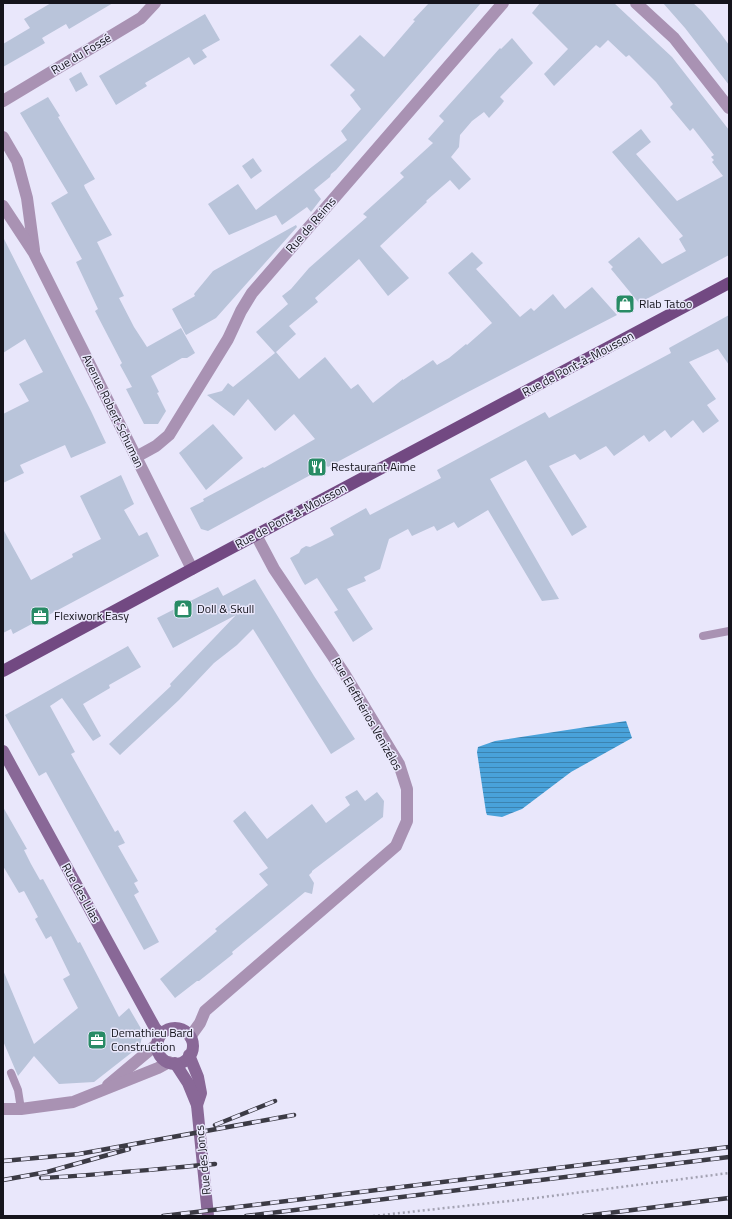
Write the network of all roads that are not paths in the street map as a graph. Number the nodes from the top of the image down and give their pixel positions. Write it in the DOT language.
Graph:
graph roads {
  1 [pos="155,3"];
  2 [pos="503,3"];
  3 [pos="636,3"];
  4 [pos="3,100"];
  5 [pos="729,108"];
  6 [pos="4,141"];
  7 [pos="3,206"];
  8 [pos="34,253"];
  9 [pos="729,283"];
  10 [pos="136,457"];
  11 [pos="256,535"];
  12 [pos="192,569"];
  13 [pos="729,631"];
  14 [pos="703,636"];
  15 [pos="3,670"];
  16 [pos="3,751"];
  17 [pos="190,1036"];
  18 [pos="159,1039"];
  19 [pos="189,1055"];
  20 [pos="172,1063"];
  21 [pos="11,1073"];
  22 [pos="96,1094"];
  23 [pos="197,1105"];
  24 [pos="3,1109"];
  25 [pos="21,1109"];
  26 [pos="208,1216"];
  1 -- 4 [label="street, Rue du Fossé"];
  2 -- 10 [label="street, Rue de Reims"];
  3 -- 5 [label="street"];
  6 -- 8 [label="street, Avenue Robert Schuman"];
  7 -- 8 [label="street, Avenue Robert Schuman"];
  8 -- 10 [label="street, Avenue Robert Schuman"];
  9 -- 11 [label="main road, Rue de Pont-à-Mousson"];
  10 -- 12 [label="street, Avenue Robert Schuman"];
  11 -- 12 [label="main road, Rue de Pont-à-Mousson"];
  11 -- 17 [label="street, Rue Elefthérios Venizélos"];
  12 -- 15 [label="main road, Rue de Pont-à-Mousson"];
  13 -- 14 [label="lane"];
  16 -- 18 [label="street, Rue des Lilas"];
  17 -- 18 [label="street"];
  17 -- 19 [label="street"];
  18 -- 20 [label="street"];
  18 -- 22 [label="street"];
  19 -- 20 [label="street"];
  19 -- 23 [label="street, Rue des Joncs"];
  20 -- 22 [label="street"];
  20 -- 23 [label="street, Rue des Joncs"];
  21 -- 25 [label="lane"];
  22 -- 25 [label="street"];
  23 -- 26 [label="street, Rue des Joncs"];
  24 -- 25 [label="street"];
}
